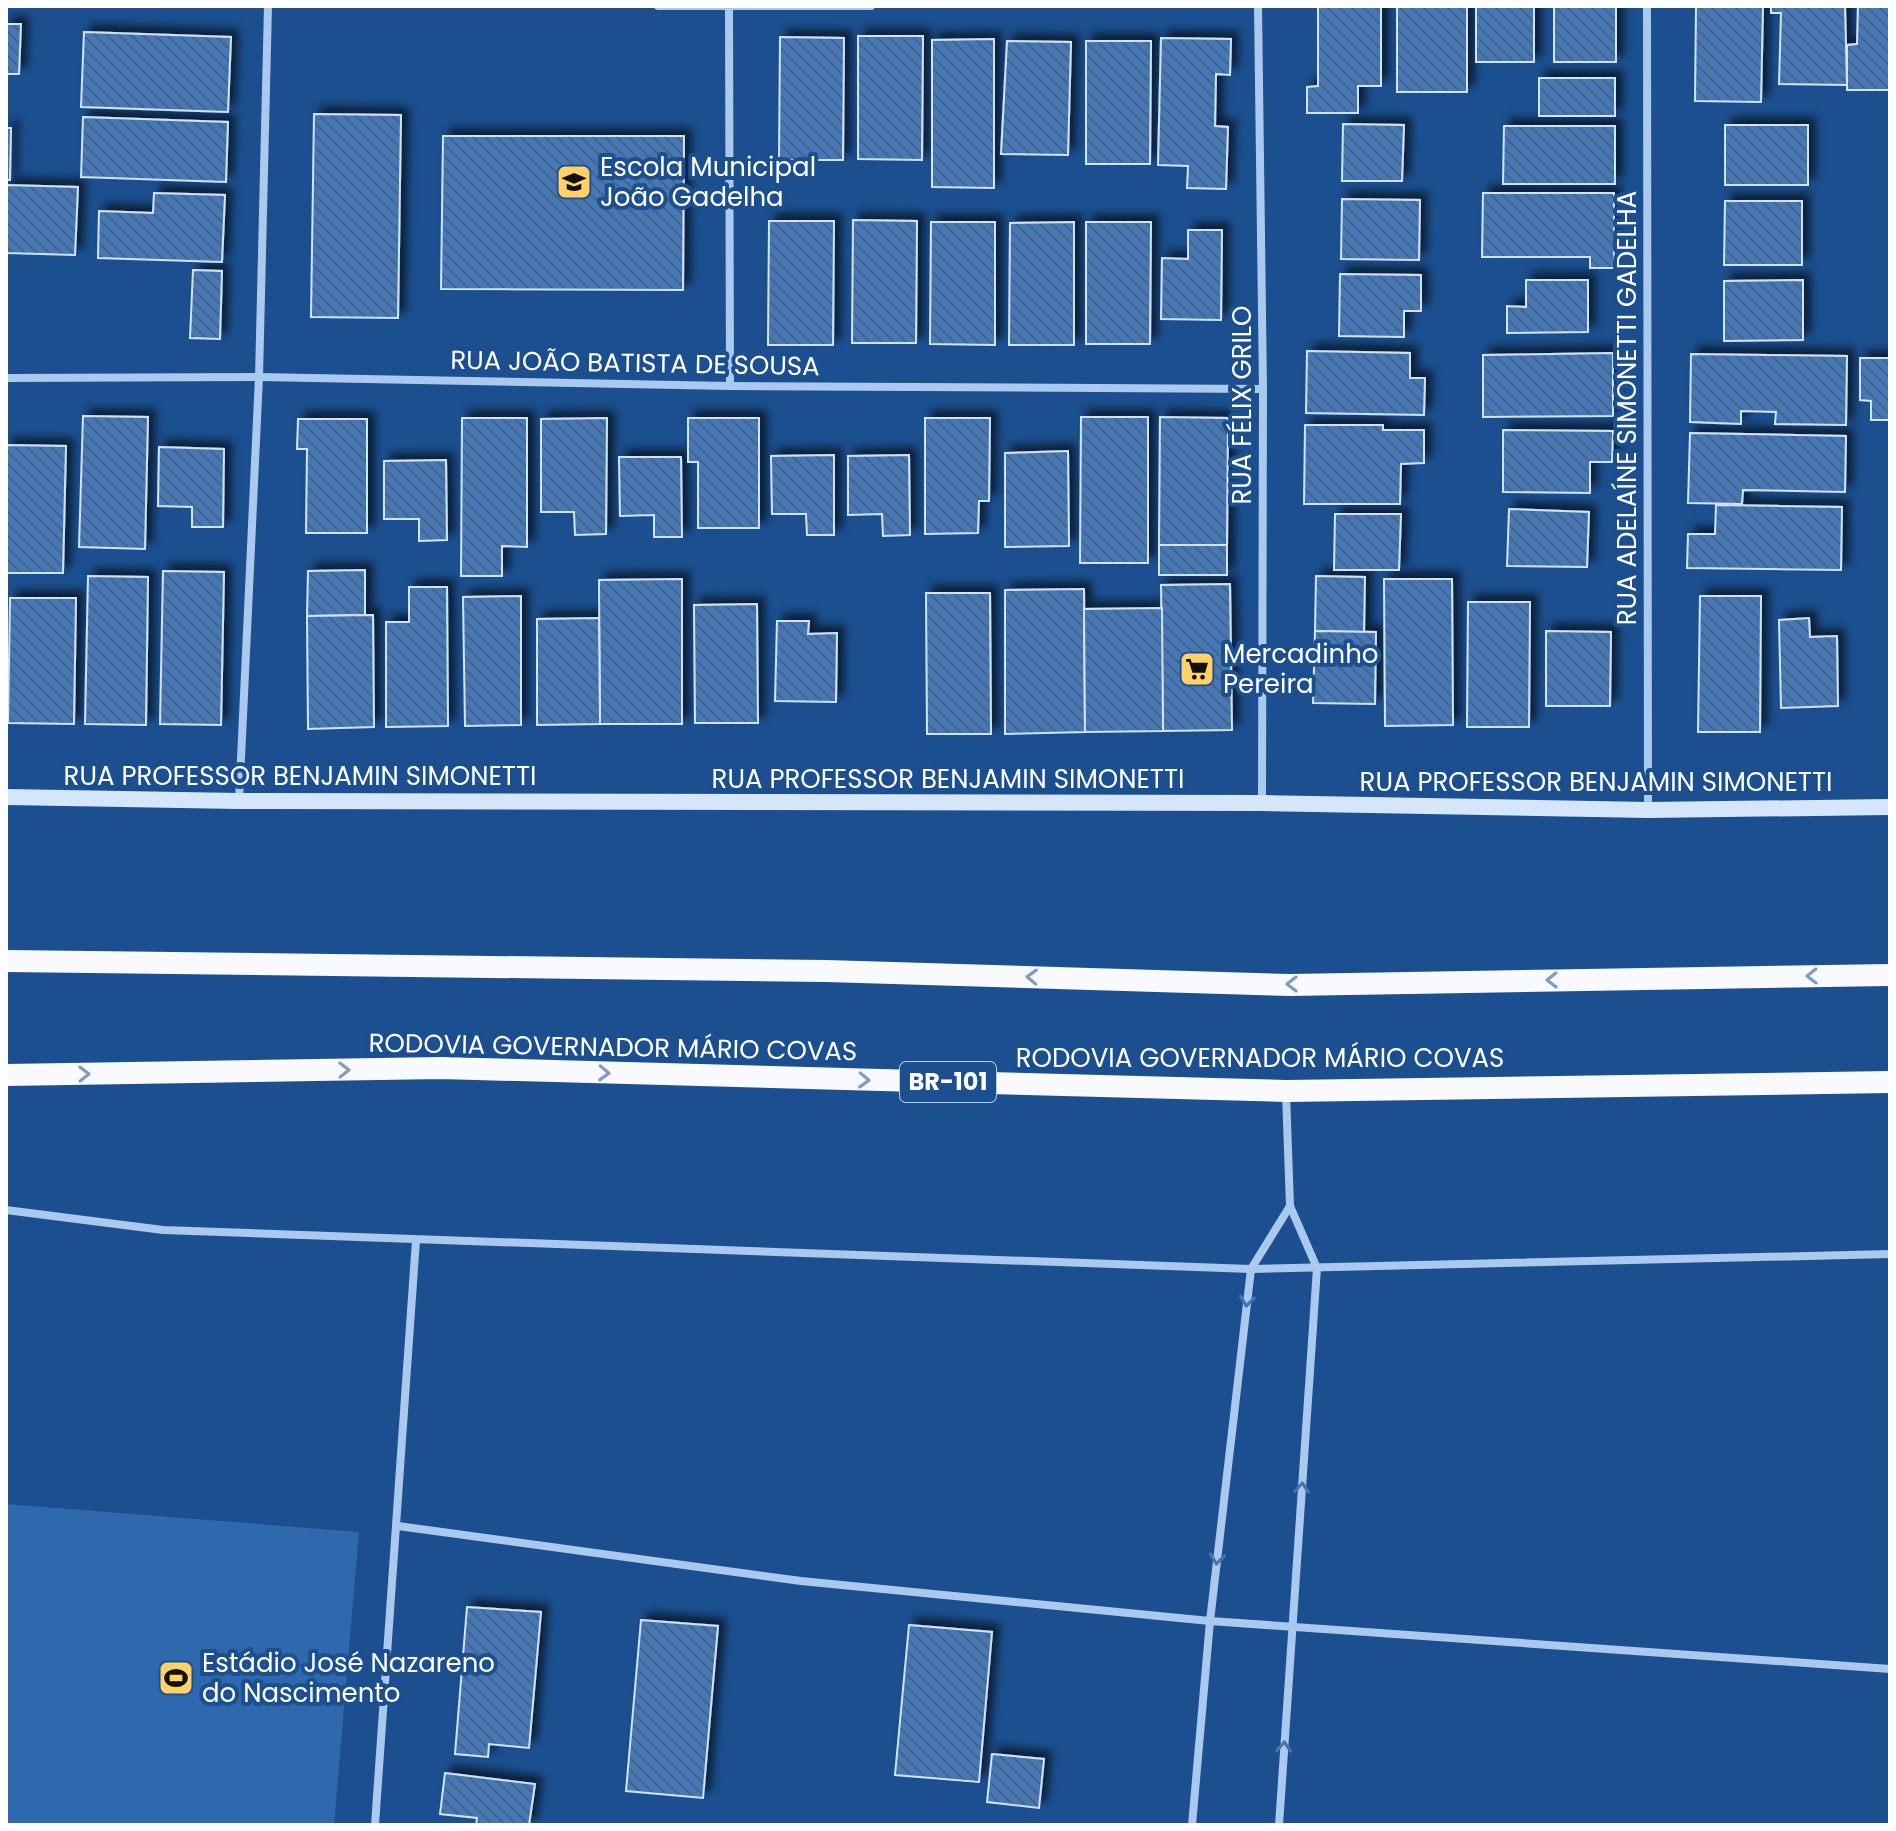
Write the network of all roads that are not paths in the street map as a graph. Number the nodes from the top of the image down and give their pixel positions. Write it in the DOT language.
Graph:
graph roads {
  1 [pos="268,6"];
  2 [pos="658,6"];
  3 [pos="871,6"];
  4 [pos="1258,6"];
  5 [pos="1647,6"];
  6 [pos="729,7"];
  7 [pos="259,377"];
  8 [pos="6,378"];
  9 [pos="730,386"];
  10 [pos="1263,389"];
  11 [pos="6,797"];
  12 [pos="239,801"];
  13 [pos="1262,803"];
  14 [pos="1890,807"];
  15 [pos="1648,810"];
  16 [pos="6,961"];
  17 [pos="1890,975"];
  18 [pos="6,1075"];
  19 [pos="1890,1082"];
  20 [pos="1286,1091"];
  21 [pos="1290,1206"];
  22 [pos="6,1210"];
  23 [pos="416,1240"];
  24 [pos="1890,1254"];
  25 [pos="1317,1268"];
  26 [pos="1251,1269"];
  27 [pos="398,1526"];
  28 [pos="1210,1621"];
  29 [pos="1293,1627"];
  30 [pos="1890,1669"];
  31 [pos="375,1825"];
  32 [pos="1192,1825"];
  33 [pos="1279,1825"];
  1 -- 7 [label="street"];
  2 -- 6 [label="street"];
  3 -- 6 [label="street"];
  4 -- 10 [label="street, RUA FÉLIX GRILO"];
  5 -- 15 [label="street, RUA ADELAÍNE SIMONETTI GADELHA"];
  6 -- 9 [label="street"];
  7 -- 8 [label="street, RUA JOÃO BATISTA DE SOUSA"];
  7 -- 9 [label="street, RUA JOÃO BATISTA DE SOUSA"];
  7 -- 12 [label="street"];
  9 -- 10 [label="street, RUA JOÃO BATISTA DE SOUSA"];
  10 -- 13 [label="street, RUA FÉLIX GRILO"];
  11 -- 12 [label="main road, RUA PROFESSOR BENJAMIN SIMONETTI"];
  12 -- 13 [label="main road, RUA PROFESSOR BENJAMIN SIMONETTI"];
  13 -- 15 [label="main road, RUA PROFESSOR BENJAMIN SIMONETTI"];
  14 -- 15 [label="main road, RUA PROFESSOR BENJAMIN SIMONETTI"];
  17 -- 16 [label="highway, one-way"];
  18 -- 20 [label="highway, RODOVIA GOVERNADOR MÁRIO COVAS / BR-101, one-way"];
  19 -- 20 [label="highway, RODOVIA GOVERNADOR MÁRIO COVAS / BR-101"];
  20 -- 21 [label="street"];
  21 -- 25 [label="street"];
  21 -- 26 [label="street"];
  22 -- 23 [label="street"];
  23 -- 26 [label="street"];
  23 -- 27 [label="street"];
  24 -- 25 [label="street"];
  25 -- 26 [label="street"];
  29 -- 25 [label="street, one-way"];
  26 -- 28 [label="street, one-way"];
  27 -- 28 [label="street"];
  27 -- 31 [label="street"];
  28 -- 29 [label="street"];
  28 -- 32 [label="street"];
  29 -- 30 [label="street"];
  33 -- 29 [label="street, one-way"];
}
